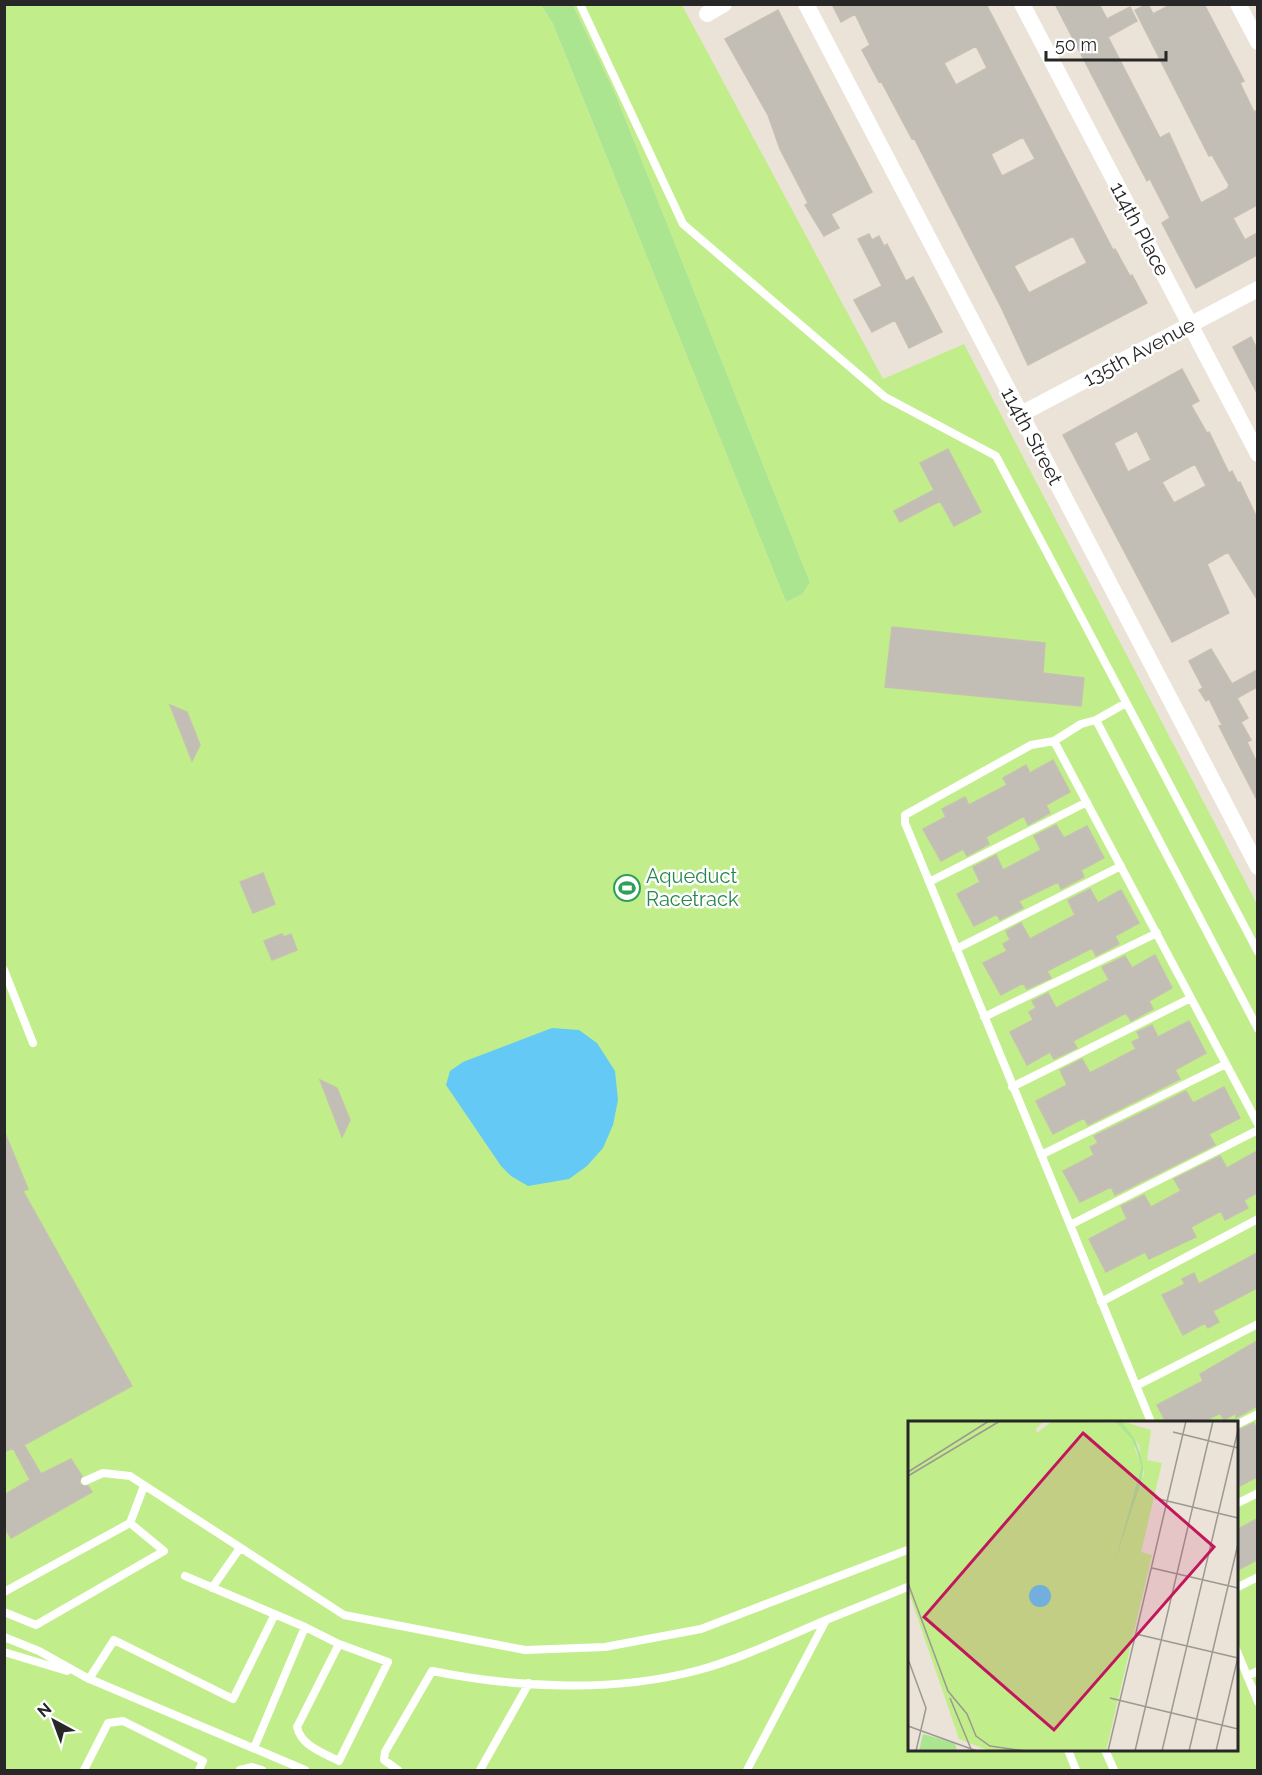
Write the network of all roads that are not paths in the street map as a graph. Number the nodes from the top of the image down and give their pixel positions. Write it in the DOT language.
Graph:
graph roads {
  1 [pos="580,4"];
  2 [pos="724,4"];
  3 [pos="806,4"];
  4 [pos="1022,4"];
  5 [pos="1238,4"];
  6 [pos="707,14"];
  7 [pos="1257,42"];
  8 [pos="1257,289"];
  9 [pos="1190,324"];
  10 [pos="1021,414"];
  11 [pos="1257,454"];
  12 [pos="1126,703"];
  13 [pos="1096,720"];
  14 [pos="1054,741"];
  15 [pos="1087,802"];
  16 [pos="1256,860"];
  17 [pos="1121,866"];
  18 [pos="929,882"];
  19 [pos="1157,933"];
  20 [pos="956,949"];
  21 [pos="1257,952"];
  22 [pos="4,970"];
  23 [pos="1191,998"];
  24 [pos="984,1017"];
  25 [pos="1257,1029"];
  26 [pos="33,1042"];
  27 [pos="1226,1064"];
  28 [pos="1012,1087"];
  29 [pos="1257,1124"];
  30 [pos="1257,1130"];
  31 [pos="1041,1155"];
  32 [pos="1257,1219"];
  33 [pos="1070,1225"];
  34 [pos="1101,1302"];
  35 [pos="1257,1324"];
  36 [pos="1136,1386"];
  37 [pos="1257,1414"];
  38 [pos="1150,1421"];
  39 [pos="1238,1424"];
  40 [pos="85,1481"];
  41 [pos="144,1486"];
  42 [pos="1257,1493"];
  43 [pos="1238,1503"];
  44 [pos="129,1523"];
  45 [pos="240,1548"];
  46 [pos="908,1549"];
  47 [pos="185,1575"];
  48 [pos="1257,1577"];
  49 [pos="908,1587"];
  50 [pos="1238,1587"];
  51 [pos="212,1588"];
  52 [pos="4,1592"];
  53 [pos="4,1612"];
  54 [pos="274,1616"];
  55 [pos="826,1620"];
  56 [pos="305,1627"];
  57 [pos="4,1637"];
  58 [pos="339,1644"];
  59 [pos="4,1652"];
  60 [pos="1238,1654"];
  61 [pos="1257,1671"];
  62 [pos="1247,1677"];
  63 [pos="89,1679"];
  64 [pos="529,1683"];
  65 [pos="1257,1702"];
  66 [pos="254,1748"];
  67 [pos="1069,1751"];
  68 [pos="1107,1751"];
  69 [pos="84,1770"];
  70 [pos="199,1770"];
  71 [pos="240,1770"];
  72 [pos="262,1770"];
  73 [pos="305,1770"];
  74 [pos="398,1770"];
  75 [pos="480,1770"];
  76 [pos="747,1770"];
  77 [pos="1076,1770"];
  78 [pos="1114,1770"];
  1 -- 12 [label="lane"];
  2 -- 6 [label="street"];
  3 -- 10 [label="street, 114th Street"];
  4 -- 9 [label="street, 114th Place"];
  5 -- 7 [label="street"];
  8 -- 9 [label="street, 135th Avenue"];
  9 -- 10 [label="street, 135th Avenue"];
  9 -- 11 [label="street, 114th Place"];
  10 -- 16 [label="street, 114th Street"];
  12 -- 13 [label="lane"];
  12 -- 21 [label="lane"];
  13 -- 14 [label="lane"];
  13 -- 25 [label="lane"];
  14 -- 15 [label="lane"];
  14 -- 18 [label="lane"];
  15 -- 17 [label="lane"];
  15 -- 18 [label="lane"];
  17 -- 19 [label="lane"];
  17 -- 20 [label="lane"];
  18 -- 20 [label="lane"];
  19 -- 23 [label="lane"];
  19 -- 24 [label="lane"];
  20 -- 24 [label="lane"];
  22 -- 26 [label="lane"];
  23 -- 27 [label="lane"];
  23 -- 28 [label="lane"];
  24 -- 28 [label="lane"];
  27 -- 29 [label="lane"];
  27 -- 31 [label="lane"];
  28 -- 31 [label="lane"];
  30 -- 33 [label="lane"];
  31 -- 33 [label="lane"];
  32 -- 34 [label="lane"];
  33 -- 34 [label="lane"];
  34 -- 36 [label="lane"];
  35 -- 36 [label="lane"];
  36 -- 38 [label="lane"];
  37 -- 39 [label="lane"];
  40 -- 41 [label="lane"];
  41 -- 44 [label="lane"];
  41 -- 45 [label="lane"];
  42 -- 43 [label="lane"];
  44 -- 52 [label="lane"];
  44 -- 53 [label="lane"];
  45 -- 46 [label="lane"];
  45 -- 51 [label="lane"];
  47 -- 51 [label="lane"];
  48 -- 50 [label="lane"];
  49 -- 55 [label="lane"];
  51 -- 54 [label="lane"];
  54 -- 56 [label="lane"];
  54 -- 63 [label="lane"];
  55 -- 64 [label="lane"];
  55 -- 76 [label="lane"];
  56 -- 58 [label="lane"];
  56 -- 66 [label="lane"];
  57 -- 63 [label="lane"];
  58 -- 58 [label="lane"];
  59 -- 63 [label="lane"];
  60 -- 62 [label="lane"];
  61 -- 62 [label="lane"];
  62 -- 65 [label="lane"];
  63 -- 66 [label="lane"];
  64 -- 74 [label="lane"];
  64 -- 75 [label="lane"];
  66 -- 73 [label="lane"];
  67 -- 77 [label="lane"];
  68 -- 78 [label="lane"];
  69 -- 70 [label="lane"];
  71 -- 72 [label="lane"];
}
